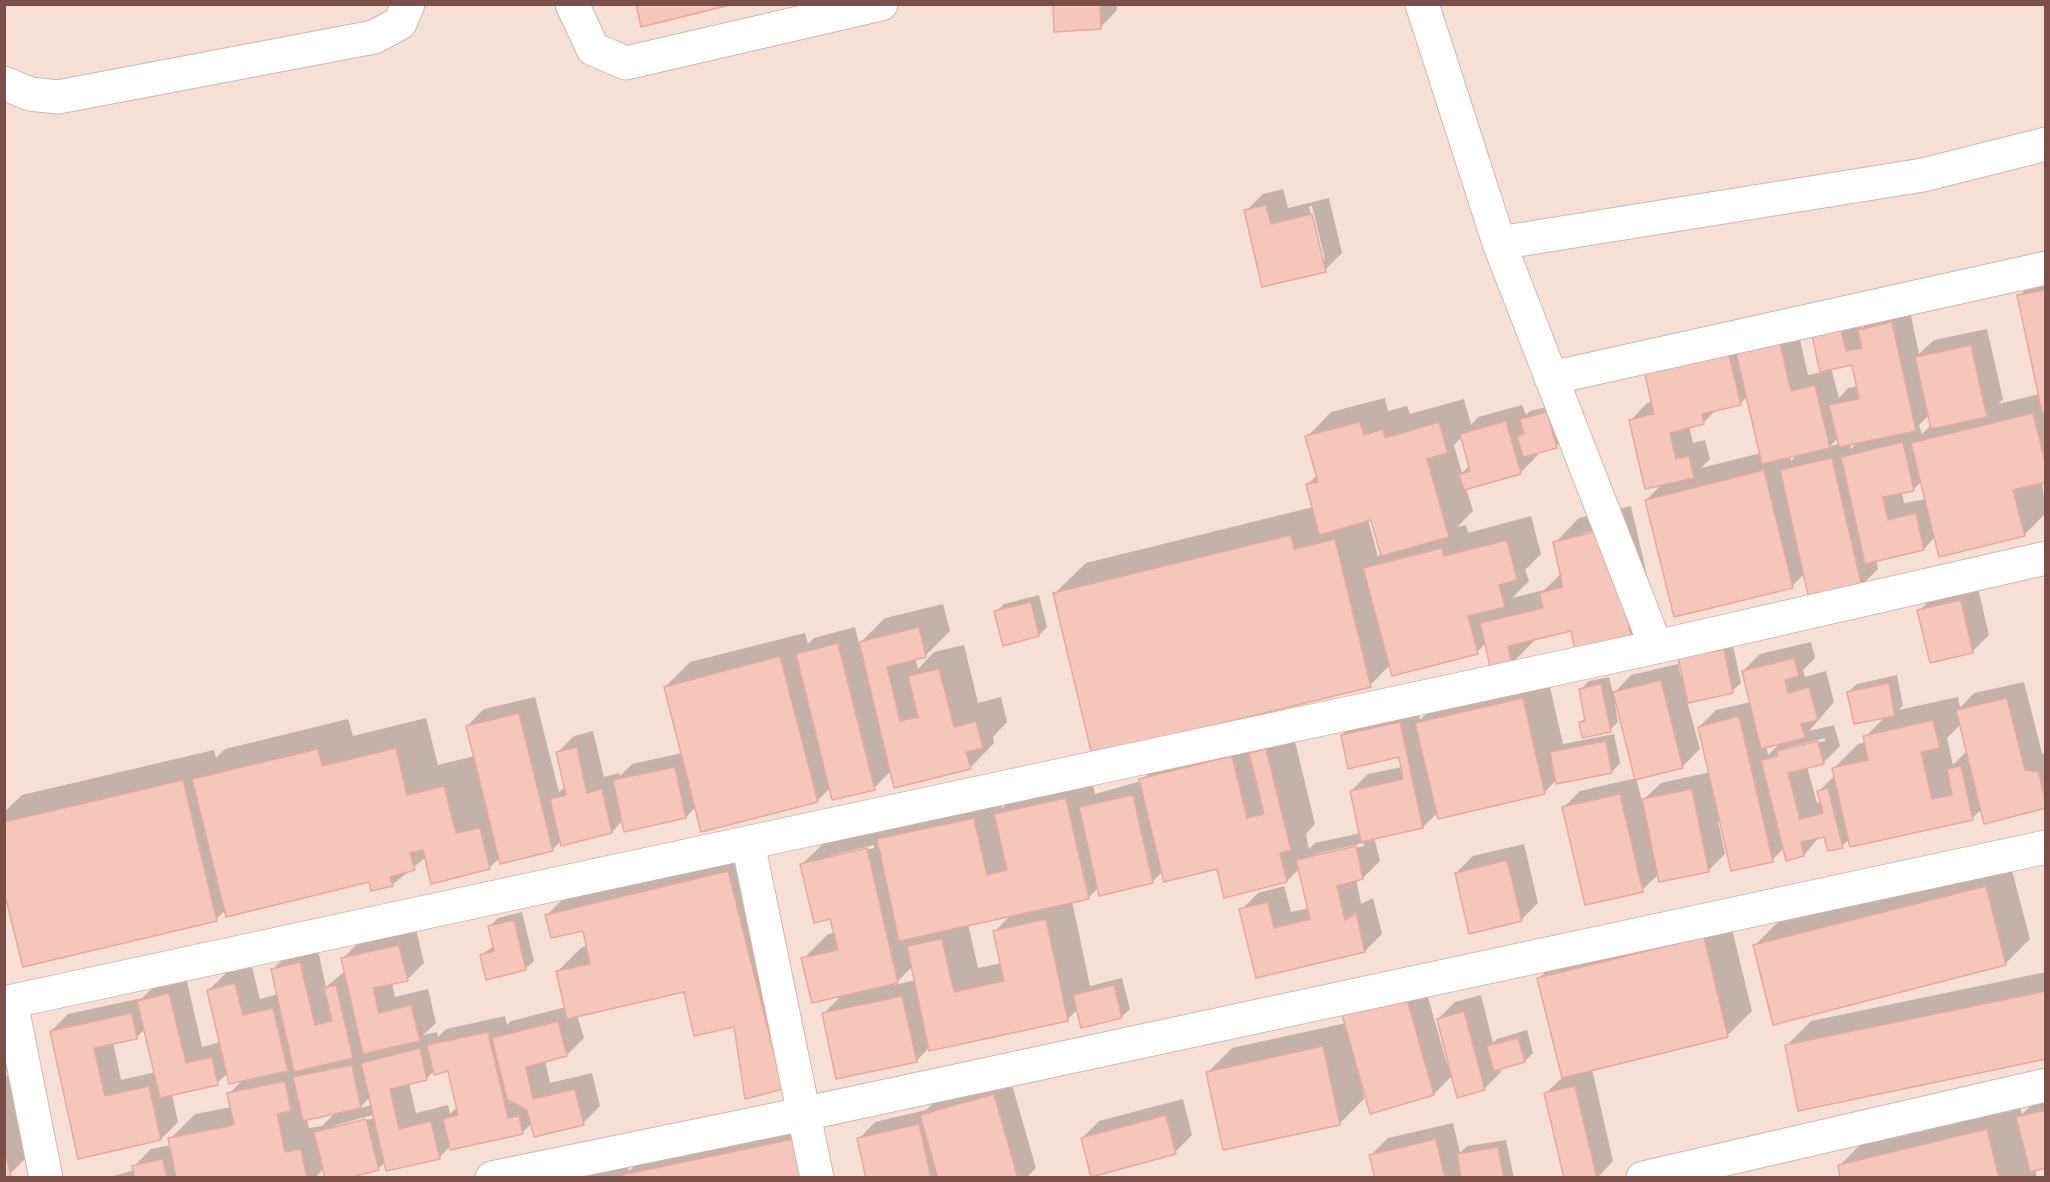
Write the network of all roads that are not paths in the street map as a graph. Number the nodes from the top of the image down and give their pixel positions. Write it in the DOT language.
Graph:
graph roads {
  1 [pos="408,4"];
  2 [pos="572,4"];
  3 [pos="881,4"];
  4 [pos="1422,4"];
  5 [pos="4,83"];
  6 [pos="2046,144"];
  7 [pos="1499,243"];
  8 [pos="2046,268"];
  9 [pos="1551,378"];
  10 [pos="2046,558"];
  11 [pos="1656,647"];
  12 [pos="748,843"];
  13 [pos="2046,847"];
  14 [pos="8,1003"];
  15 [pos="2046,1085"];
  16 [pos="803,1114"];
  17 [pos="46,1178"];
  18 [pos="492,1178"];
  19 [pos="817,1178"];
  20 [pos="1643,1178"];
  1 -- 5 [label="street"];
  2 -- 3 [label="street"];
  4 -- 7 [label="street"];
  6 -- 7 [label="street"];
  7 -- 9 [label="street"];
  8 -- 9 [label="street"];
  9 -- 11 [label="street"];
  10 -- 11 [label="street"];
  11 -- 12 [label="street"];
  12 -- 14 [label="street"];
  12 -- 16 [label="street"];
  13 -- 16 [label="street"];
  14 -- 17 [label="street"];
  15 -- 20 [label="street"];
  16 -- 18 [label="street"];
  16 -- 19 [label="street"];
}
